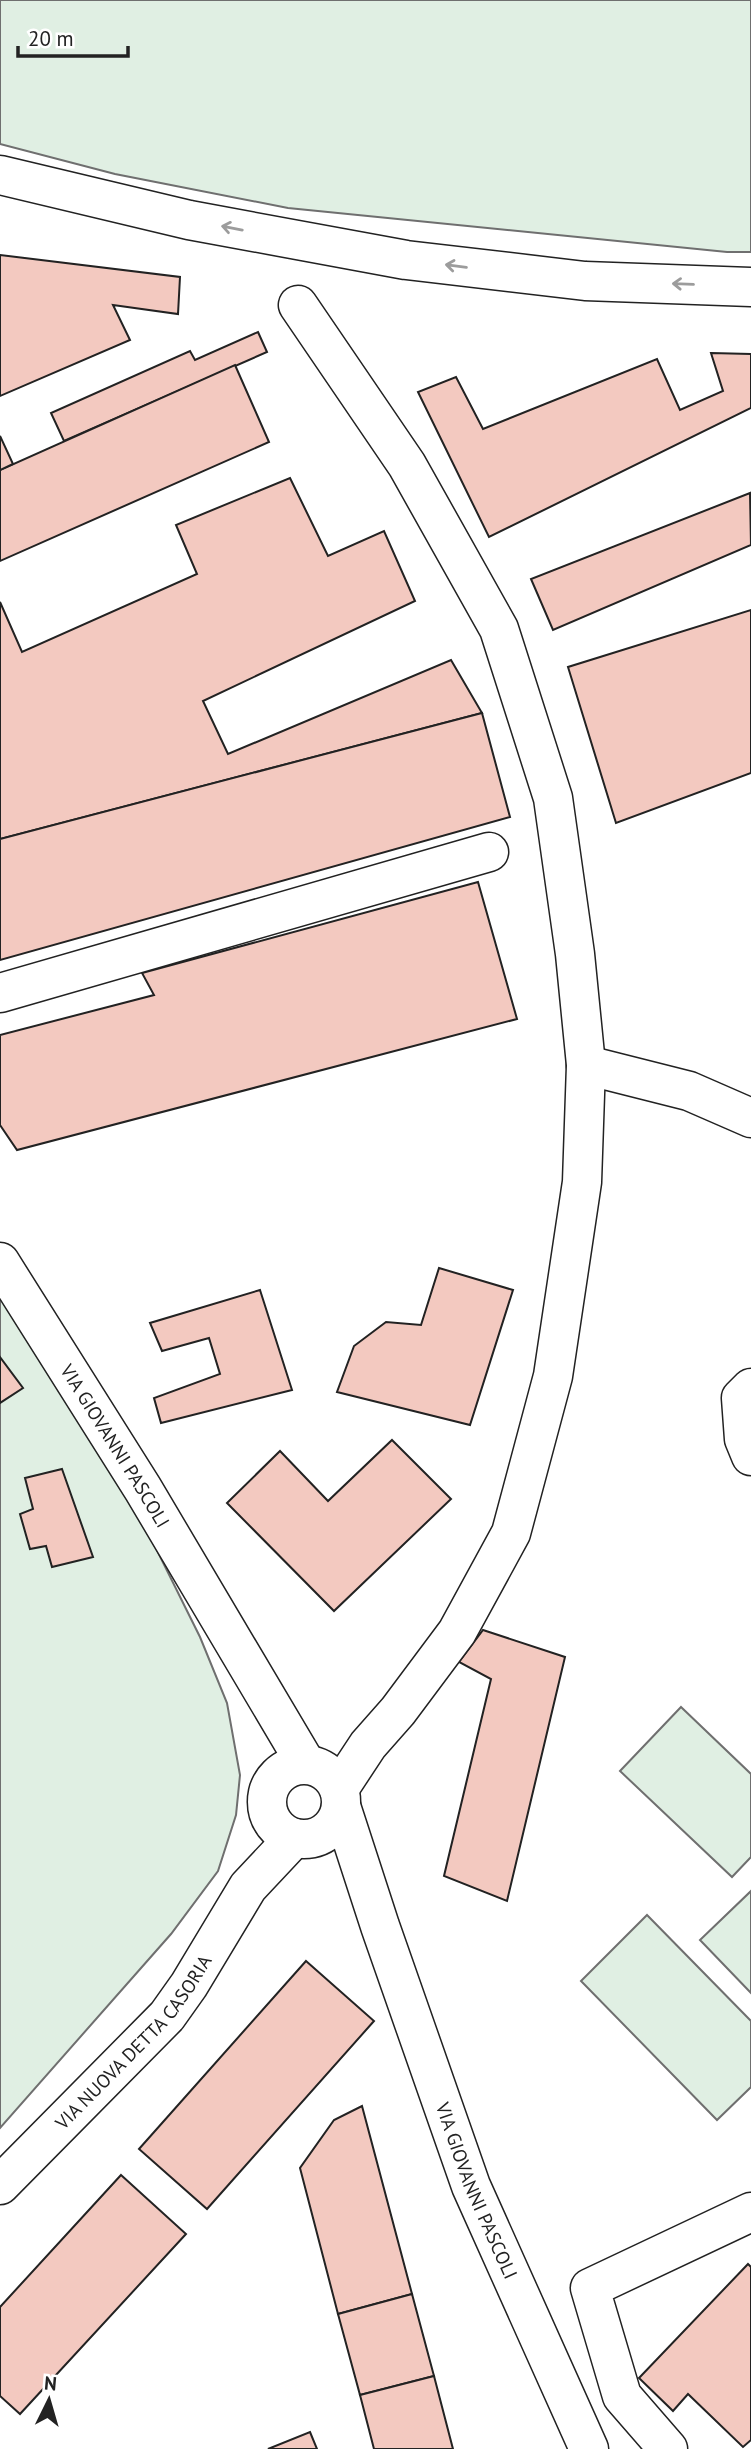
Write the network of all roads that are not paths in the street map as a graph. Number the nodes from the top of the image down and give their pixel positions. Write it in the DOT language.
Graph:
graph roads {
  1 [pos="0,175"];
  2 [pos="751,287"];
  3 [pos="298,305"];
  4 [pos="489,852"];
  5 [pos="0,993"];
  6 [pos="586,1065"];
  7 [pos="751,1118"];
  8 [pos="0,1262"];
  9 [pos="751,1388"];
  10 [pos="751,1456"];
  11 [pos="306,1799"];
  12 [pos="0,2185"];
  13 [pos="751,2212"];
  14 [pos="589,2449"];
  15 [pos="668,2449"];
  2 -- 1 [label="main road, one-way"];
  3 -- 6 [label="main road, VIA NUOVA DETTA CASORIA"];
  4 -- 5 [label="main road"];
  6 -- 7 [label="main road"];
  6 -- 11 [label="main road, VIA NUOVA DETTA CASORIA"];
  8 -- 11 [label="main road, VIA GIOVANNI PASCOLI"];
  9 -- 10 [label="main road"];
  11 -- 12 [label="main road, VIA NUOVA DETTA CASORIA"];
  11 -- 14 [label="main road, VIA GIOVANNI PASCOLI"];
  13 -- 15 [label="main road"];
}
